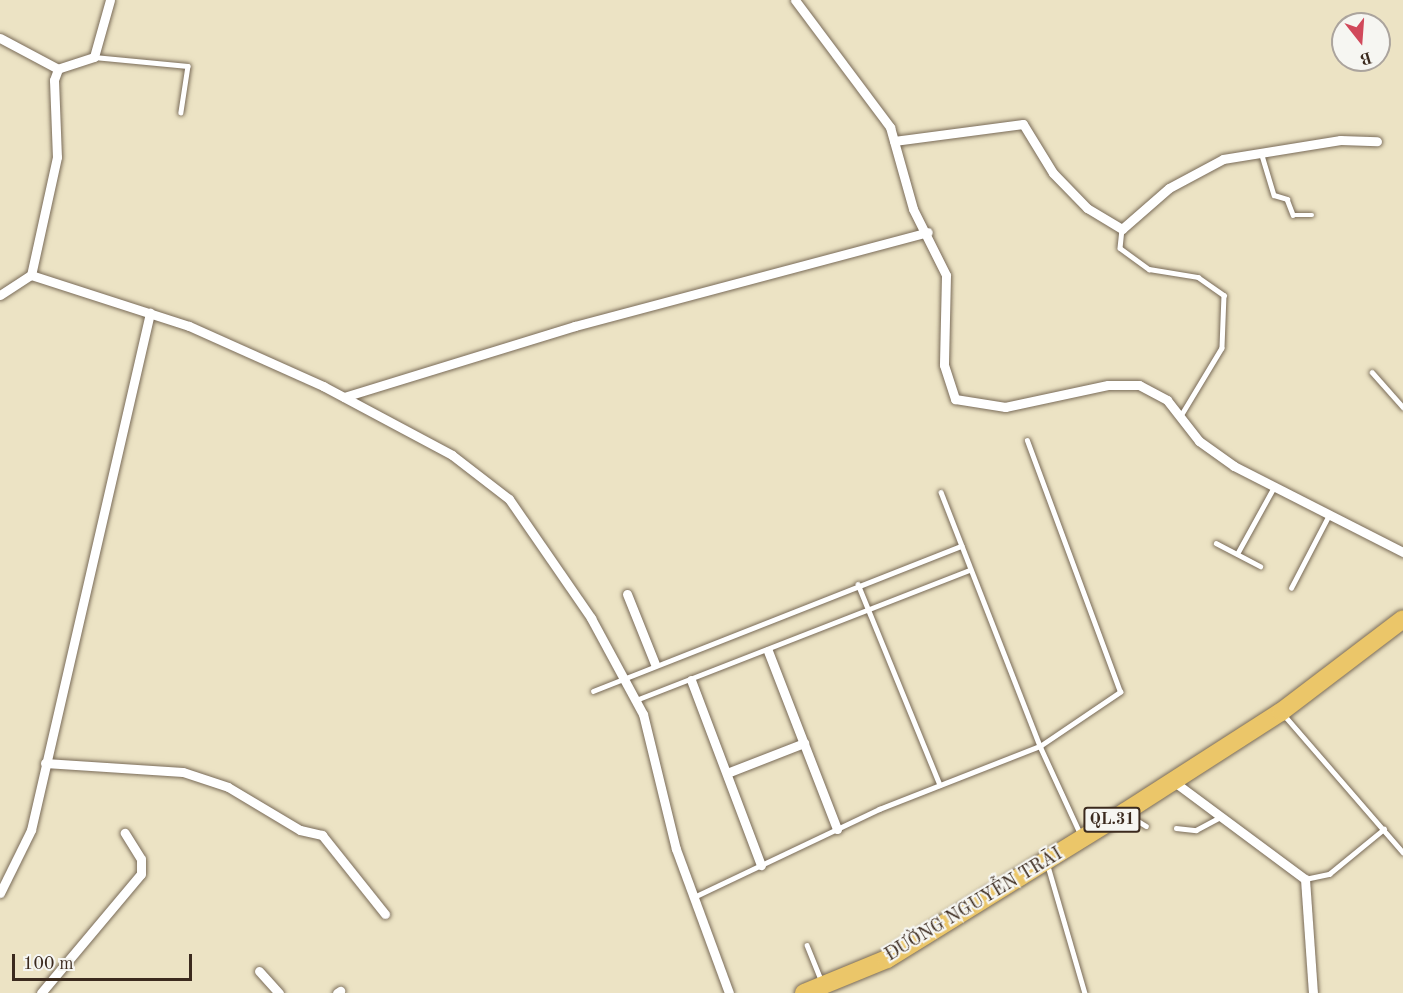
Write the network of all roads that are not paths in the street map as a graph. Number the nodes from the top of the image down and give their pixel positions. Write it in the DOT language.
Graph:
graph roads {
  1 [pos="110,0"];
  2 [pos="795,0"];
  3 [pos="0,38"];
  4 [pos="94,57"];
  5 [pos="58,69"];
  6 [pos="181,112"];
  7 [pos="894,141"];
  8 [pos="1377,141"];
  9 [pos="1261,151"];
  10 [pos="1312,215"];
  11 [pos="1122,229"];
  12 [pos="928,232"];
  13 [pos="31,275"];
  14 [pos="0,296"];
  15 [pos="150,313"];
  16 [pos="1372,372"];
  17 [pos="344,397"];
  18 [pos="1403,407"];
  19 [pos="1180,416"];
  20 [pos="1027,441"];
  21 [pos="1274,487"];
  22 [pos="941,492"];
  23 [pos="1329,515"];
  24 [pos="1216,543"];
  25 [pos="961,546"];
  26 [pos="1403,552"];
  27 [pos="1237,554"];
  28 [pos="1260,566"];
  29 [pos="970,570"];
  30 [pos="858,584"];
  31 [pos="1291,588"];
  32 [pos="627,594"];
  33 [pos="870,612"];
  34 [pos="1403,619"];
  35 [pos="768,651"];
  36 [pos="655,664"];
  37 [pos="624,676"];
  38 [pos="690,680"];
  39 [pos="593,691"];
  40 [pos="636,700"];
  41 [pos="1281,712"];
  42 [pos="804,743"];
  43 [pos="1040,746"];
  44 [pos="45,763"];
  45 [pos="726,773"];
  46 [pos="1173,781"];
  47 [pos="940,785"];
  48 [pos="1125,812"];
  49 [pos="1219,818"];
  50 [pos="1146,826"];
  51 [pos="1176,828"];
  52 [pos="837,829"];
  53 [pos="1384,829"];
  54 [pos="125,833"];
  55 [pos="1083,838"];
  56 [pos="1403,852"];
  57 [pos="1046,861"];
  58 [pos="761,865"];
  59 [pos="1305,879"];
  60 [pos="0,892"];
  61 [pos="696,896"];
  62 [pos="386,914"];
  63 [pos="807,945"];
  64 [pos="259,970"];
  65 [pos="823,985"];
  66 [pos="41,993"];
  67 [pos="279,993"];
  68 [pos="729,993"];
  69 [pos="804,993"];
  70 [pos="1085,993"];
  71 [pos="1313,993"];
  1 -- 4 [label="street"];
  2 -- 7 [label="street"];
  3 -- 5 [label="street"];
  4 -- 5 [label="street"];
  4 -- 6 [label="lane"];
  5 -- 13 [label="street"];
  7 -- 11 [label="street"];
  7 -- 12 [label="street"];
  8 -- 9 [label="street"];
  9 -- 10 [label="lane"];
  9 -- 11 [label="street"];
  11 -- 19 [label="lane"];
  12 -- 17 [label="street"];
  12 -- 19 [label="street"];
  13 -- 14 [label="street"];
  13 -- 15 [label="street"];
  15 -- 17 [label="street"];
  15 -- 44 [label="street"];
  16 -- 18 [label="lane"];
  17 -- 37 [label="street"];
  19 -- 21 [label="street"];
  20 -- 43 [label="lane"];
  21 -- 23 [label="street"];
  21 -- 27 [label="lane"];
  22 -- 25 [label="lane"];
  23 -- 26 [label="street"];
  23 -- 31 [label="lane"];
  24 -- 27 [label="lane"];
  25 -- 29 [label="lane"];
  25 -- 30 [label="lane"];
  27 -- 28 [label="lane"];
  29 -- 33 [label="lane"];
  29 -- 43 [label="lane"];
  30 -- 33 [label="lane"];
  30 -- 36 [label="lane"];
  32 -- 36 [label="street"];
  33 -- 35 [label="lane"];
  33 -- 47 [label="lane"];
  34 -- 41 [label="highway, ĐƯỜNG NGUYỄN TRÃI / QL.31"];
  35 -- 38 [label="lane"];
  35 -- 42 [label="street"];
  36 -- 37 [label="lane"];
  37 -- 39 [label="lane"];
  37 -- 40 [label="street"];
  38 -- 40 [label="lane"];
  38 -- 45 [label="street"];
  40 -- 61 [label="street"];
  41 -- 46 [label="highway, ĐƯỜNG NGUYỄN TRÃI / QL.31"];
  41 -- 53 [label="lane"];
  42 -- 45 [label="street"];
  42 -- 52 [label="street"];
  43 -- 47 [label="lane"];
  43 -- 55 [label="lane"];
  44 -- 60 [label="street"];
  44 -- 62 [label="street"];
  45 -- 58 [label="street"];
  46 -- 48 [label="highway, ĐƯỜNG NGUYỄN TRÃI / QL.31"];
  46 -- 49 [label="street"];
  47 -- 52 [label="lane"];
  48 -- 50 [label="lane"];
  48 -- 55 [label="highway, ĐƯỜNG NGUYỄN TRÃI / QL.31"];
  49 -- 51 [label="lane"];
  49 -- 59 [label="street"];
  52 -- 58 [label="lane"];
  53 -- 56 [label="lane"];
  53 -- 59 [label="lane"];
  54 -- 66 [label="street"];
  55 -- 57 [label="highway, ĐƯỜNG NGUYỄN TRÃI / QL.31"];
  57 -- 65 [label="highway, ĐƯỜNG NGUYỄN TRÃI / QL.31"];
  57 -- 70 [label="lane"];
  58 -- 61 [label="lane"];
  59 -- 71 [label="street"];
  61 -- 68 [label="street"];
  63 -- 65 [label="lane"];
  64 -- 67 [label="street"];
  65 -- 69 [label="highway, ĐƯỜNG NGUYỄN TRÃI / QL.31"];
}
